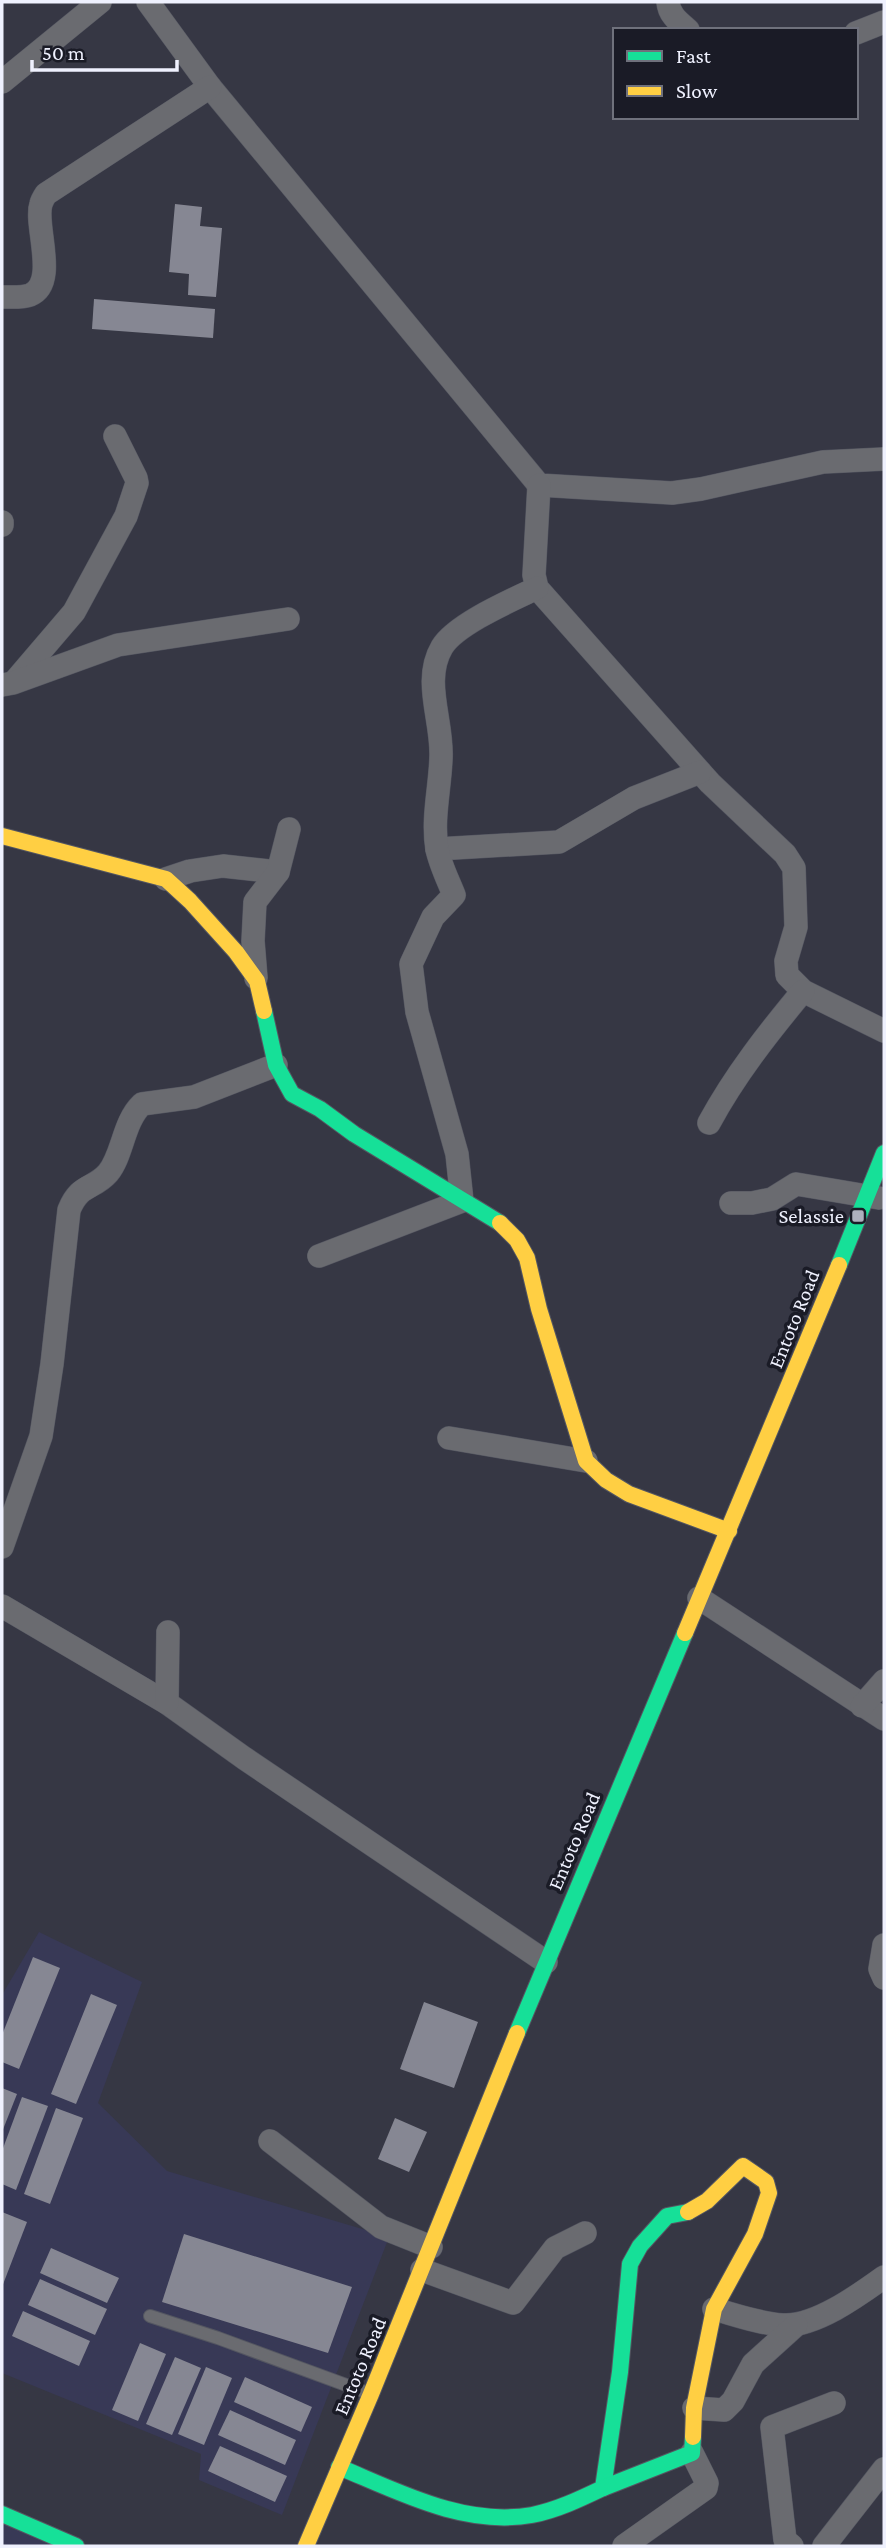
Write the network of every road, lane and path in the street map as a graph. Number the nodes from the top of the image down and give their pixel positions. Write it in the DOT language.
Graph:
graph roads {
  1 [pos="100,2"];
  2 [pos="148,2"];
  3 [pos="668,2"];
  4 [pos="884,22"];
  5 [pos="686,28"];
  6 [pos="858,32"];
  7 [pos="2,82"];
  8 [pos="210,87"];
  9 [pos="2,297"];
  10 [pos="115,436"];
  11 [pos="884,459"];
  12 [pos="539,485"];
  13 [pos="537,588"];
  14 [pos="288,619"];
  15 [pos="7,684"];
  16 [pos="700,772"];
  17 [pos="289,829"];
  18 [pos="5,842"];
  19 [pos="437,849"];
  20 [pos="278,872"];
  21 [pos="166,879"];
  22 [pos="257,981"];
  23 [pos="803,991"];
  24 [pos="884,1031"];
  25 [pos="276,1066"];
  26 [pos="709,1123"];
  27 [pos="884,1153"];
  28 [pos="875,1197"];
  29 [pos="462,1201"];
  30 [pos="730,1203"];
  31 [pos="319,1256"];
  32 [pos="449,1438"];
  33 [pos="586,1461"];
  34 [pos="729,1531"];
  35 [pos="2,1547"];
  36 [pos="699,1598"];
  37 [pos="2,1606"];
  38 [pos="168,1632"];
  39 [pos="884,1681"];
  40 [pos="167,1703"];
  41 [pos="862,1706"];
  42 [pos="884,1719"];
  43 [pos="884,1945"];
  44 [pos="546,1962"];
  45 [pos="884,1978"];
  46 [pos="270,2141"];
  47 [pos="584,2233"];
  48 [pos="431,2247"];
  49 [pos="422,2270"];
  50 [pos="884,2277"];
  51 [pos="714,2309"];
  52 [pos="150,2316"];
  53 [pos="796,2325"];
  54 [pos="371,2394"];
  55 [pos="834,2403"];
  56 [pos="694,2409"];
  57 [pos="692,2453"];
  58 [pos="339,2467"];
  59 [pos="884,2469"];
  60 [pos="603,2488"];
  61 [pos="2,2514"];
  62 [pos="76,2546"];
  63 [pos="306,2546"];
  64 [pos="624,2546"];
  65 [pos="792,2546"];
  66 [pos="824,2546"];
  1 -- 7 [label="street"];
  2 -- 8 [label="street"];
  3 -- 5 [label="street"];
  4 -- 6 [label="street"];
  8 -- 9 [label="street"];
  8 -- 12 [label="street"];
  10 -- 15 [label="street"];
  11 -- 12 [label="street"];
  12 -- 13 [label="street"];
  13 -- 16 [label="street"];
  13 -- 19 [label="street"];
  14 -- 15 [label="street"];
  16 -- 19 [label="street"];
  16 -- 23 [label="street"];
  17 -- 20 [label="street"];
  18 -- 21 [label="street"];
  19 -- 29 [label="street"];
  20 -- 21 [label="street"];
  20 -- 22 [label="street"];
  21 -- 22 [label="street"];
  22 -- 25 [label="street"];
  23 -- 24 [label="street"];
  23 -- 26 [label="street"];
  25 -- 29 [label="street"];
  25 -- 35 [label="street"];
  27 -- 28 [label="street, Entoto Road"];
  28 -- 30 [label="street"];
  28 -- 34 [label="street, Entoto Road"];
  29 -- 31 [label="street"];
  29 -- 33 [label="street"];
  32 -- 33 [label="street"];
  33 -- 34 [label="street"];
  34 -- 36 [label="street, Entoto Road"];
  36 -- 41 [label="street"];
  36 -- 44 [label="street, Entoto Road"];
  37 -- 40 [label="street"];
  38 -- 40 [label="street"];
  39 -- 41 [label="street"];
  40 -- 44 [label="street"];
  41 -- 42 [label="street"];
  43 -- 45 [label="street"];
  44 -- 48 [label="street, Entoto Road"];
  46 -- 48 [label="street"];
  47 -- 49 [label="street"];
  48 -- 49 [label="street, Entoto Road"];
  49 -- 54 [label="street, Entoto Road"];
  50 -- 53 [label="street"];
  51 -- 53 [label="street"];
  51 -- 56 [label="street"];
  51 -- 60 [label="street"];
  52 -- 54 [label="lane"];
  53 -- 56 [label="street"];
  54 -- 58 [label="street, Entoto Road"];
  55 -- 65 [label="street"];
  56 -- 57 [label="street"];
  57 -- 60 [label="street"];
  57 -- 64 [label="street"];
  58 -- 60 [label="street"];
  58 -- 63 [label="street, Entoto Road"];
  59 -- 66 [label="street"];
  61 -- 62 [label="street"];
}
